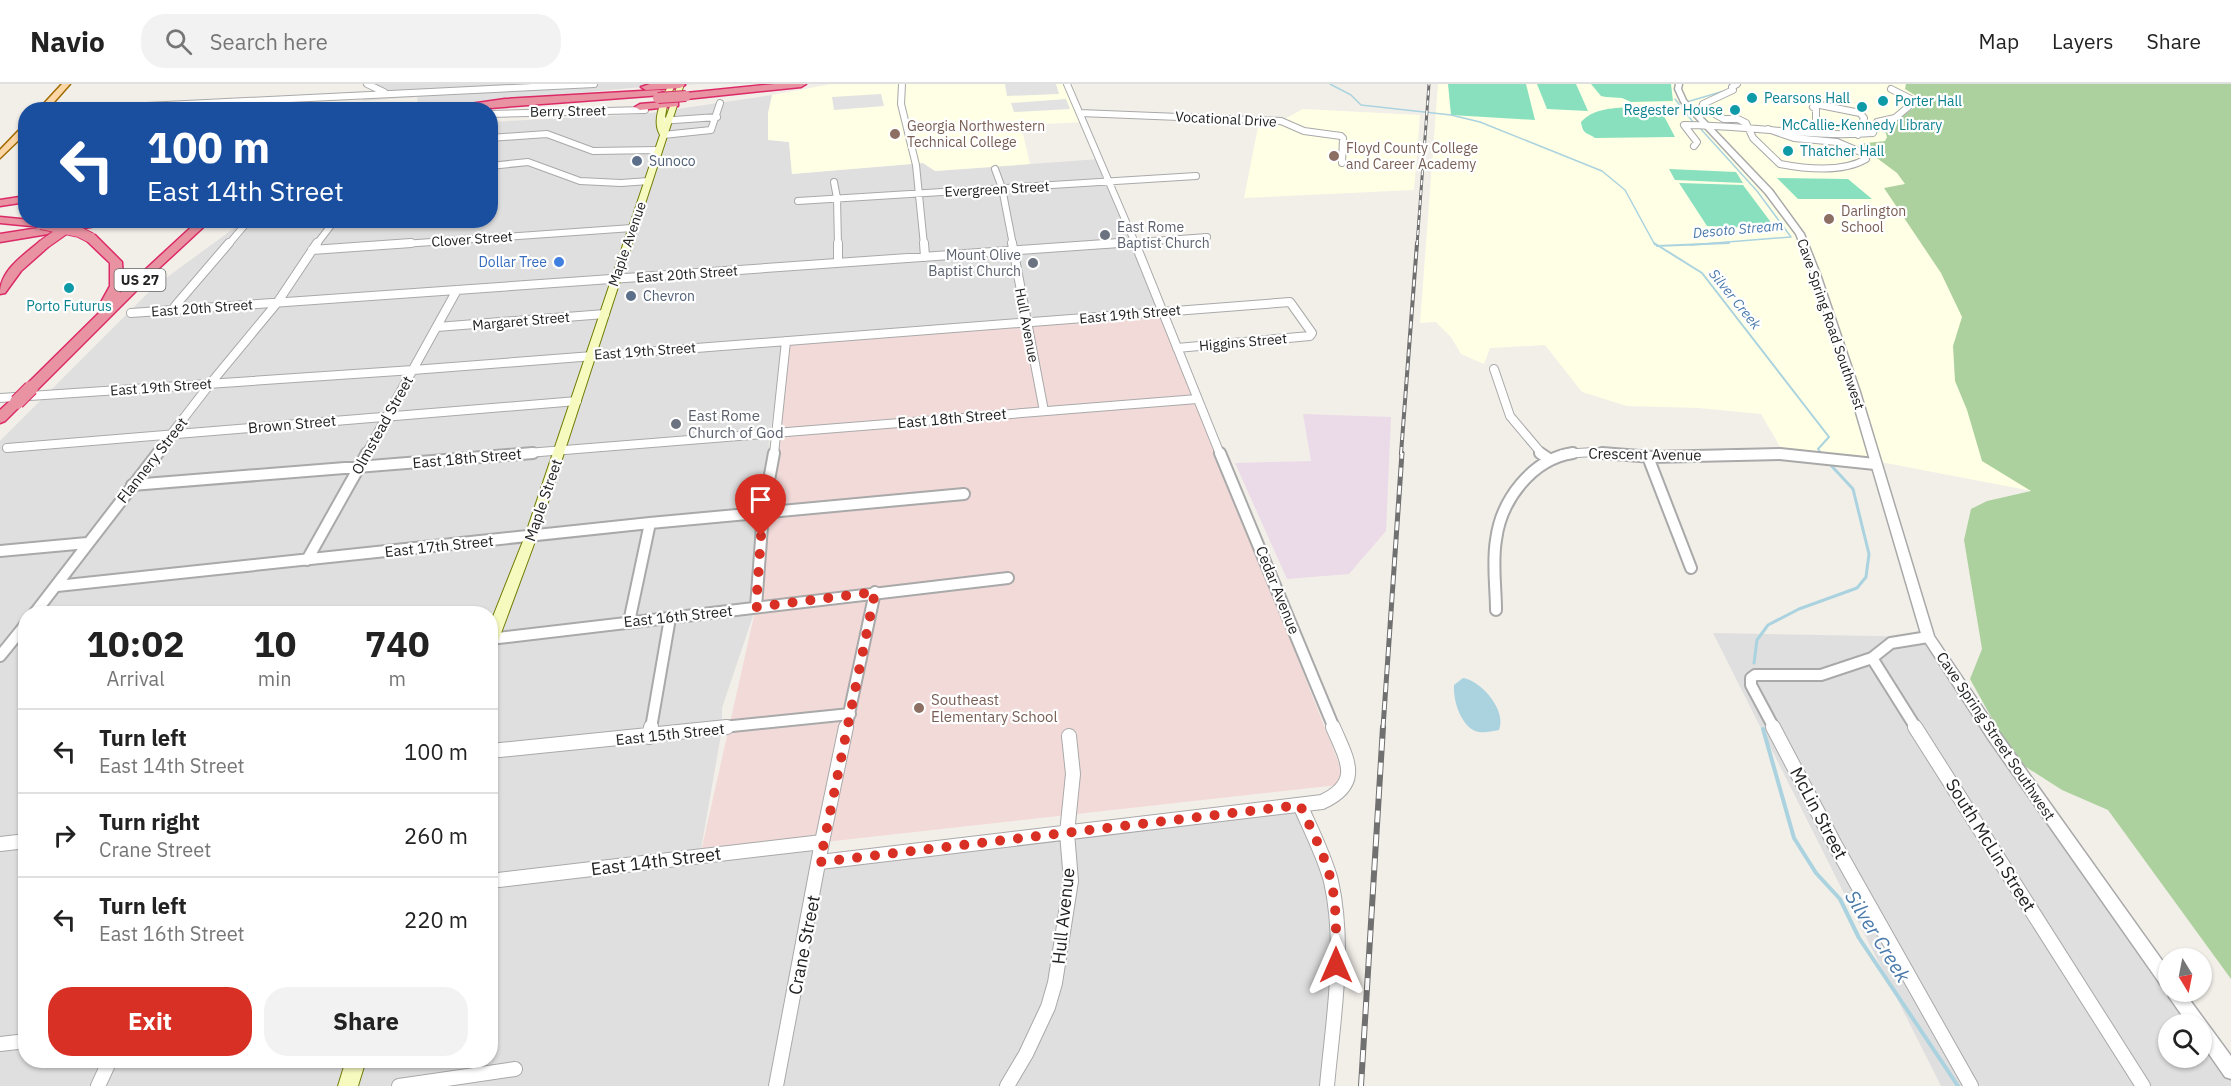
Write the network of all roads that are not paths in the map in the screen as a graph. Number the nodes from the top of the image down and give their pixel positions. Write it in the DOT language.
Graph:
graph roads {
  1 [pos="66,84"];
  2 [pos="367,84"];
  3 [pos="438,84"];
  4 [pos="594,84"];
  5 [pos="766,84"];
  6 [pos="801,84"];
  7 [pos="902,84"];
  8 [pos="1067,84"];
  9 [pos="1679,84"];
  10 [pos="1734,87"];
  11 [pos="750,88"];
  12 [pos="1891,89"];
  13 [pos="433,92"];
  14 [pos="387,93"];
  15 [pos="673,93"];
  16 [pos="49,102"];
  17 [pos="230,102"];
  18 [pos="505,102"];
  19 [pos="498,103"];
  20 [pos="720,103"];
  21 [pos="498,110"];
  22 [pos="645,110"];
  23 [pos="498,111"];
  24 [pos="1080,113"];
  25 [pos="717,117"];
  26 [pos="670,120"];
  27 [pos="660,121"];
  28 [pos="1705,124"];
  29 [pos="1747,127"];
  30 [pos="1768,129"];
  31 [pos="1816,133"];
  32 [pos="663,134"];
  33 [pos="1858,135"];
  34 [pos="18,136"];
  35 [pos="498,137"];
  36 [pos="1695,146"];
  37 [pos="659,150"];
  38 [pos="0,155"];
  39 [pos="1342,163"];
  40 [pos="498,165"];
  41 [pos="995,169"];
  42 [pos="1196,176"];
  43 [pos="649,181"];
  44 [pos="834,182"];
  45 [pos="1110,182"];
  46 [pos="1002,188"];
  47 [pos="919,193"];
  48 [pos="837,198"];
  49 [pos="18,200"];
  50 [pos="798,201"];
  51 [pos="0,203"];
  52 [pos="0,220"];
  53 [pos="18,222"];
  54 [pos="59,228"];
  55 [pos="60,228"];
  56 [pos="67,228"];
  57 [pos="197,228"];
  58 [pos="242,228"];
  59 [pos="329,228"];
  60 [pos="632,228"];
  61 [pos="0,237"];
  62 [pos="1207,237"];
  63 [pos="1135,242"];
  64 [pos="312,250"];
  65 [pos="1013,251"];
  66 [pos="926,257"];
  67 [pos="838,263"];
  68 [pos="615,279"];
  69 [pos="457,290"];
  70 [pos="0,291"];
  71 [pos="277,303"];
  72 [pos="177,310"];
  73 [pos="1161,311"];
  74 [pos="131,313"];
  75 [pos="605,314"];
  76 [pos="1026,322"];
  77 [pos="437,327"];
  78 [pos="1310,336"];
  79 [pos="786,341"];
  80 [pos="76,342"];
  81 [pos="1177,348"];
  82 [pos="592,355"];
  83 [pos="1494,369"];
  84 [pos="413,370"];
  85 [pos="210,384"];
  86 [pos="0,398"];
  87 [pos="1197,399"];
  88 [pos="577,401"];
  89 [pos="1044,411"];
  90 [pos="387,416"];
  91 [pos="0,418"];
  92 [pos="173,433"];
  93 [pos="778,433"];
  94 [pos="7,448"];
  95 [pos="560,450"];
  96 [pos="1648,457"];
  97 [pos="1549,459"];
  98 [pos="1875,464"];
  99 [pos="359,466"];
  100 [pos="132,485"];
  101 [pos="964,494"];
  102 [pos="763,513"];
  103 [pos="650,523"];
  104 [pos="531,536"];
  105 [pos="87,543"];
  106 [pos="0,551"];
  107 [pos="307,560"];
  108 [pos="1691,568"];
  109 [pos="1008,578"];
  110 [pos="57,586"];
  111 [pos="875,592"];
  112 [pos="41,606"];
  113 [pos="756,607"];
  114 [pos="1496,610"];
  115 [pos="670,618"];
  116 [pos="498,622"];
  117 [pos="629,622"];
  118 [pos="18,634"];
  119 [pos="1928,637"];
  120 [pos="498,639"];
  121 [pos="0,656"];
  122 [pos="1872,658"];
  123 [pos="850,714"];
  124 [pos="1070,736"];
  125 [pos="649,737"];
  126 [pos="498,750"];
  127 [pos="1300,805"];
  128 [pos="1067,833"];
  129 [pos="18,842"];
  130 [pos="822,842"];
  131 [pos="0,844"];
  132 [pos="820,862"];
  133 [pos="498,880"];
  134 [pos="2158,968"];
  135 [pos="18,1042"];
  136 [pos="0,1044"];
  137 [pos="2212,1044"];
  138 [pos="106,1068"];
  139 [pos="354,1068"];
  140 [pos="515,1069"];
  141 [pos="2231,1071"];
  142 [pos="98,1086"];
  143 [pos="348,1086"];
  144 [pos="399,1086"];
  145 [pos="776,1086"];
  146 [pos="1007,1086"];
  147 [pos="1327,1086"];
  148 [pos="1971,1086"];
  149 [pos="2143,1086"];
  1 -- 16 [label="main road"];
  2 -- 14 [label="street"];
  3 -- 13 [label="street"];
  4 -- 13 [label="street"];
  5 -- 11 [label="highway"];
  6 -- 11 [label="highway"];
  7 -- 47 [label="street"];
  8 -- 24 [label="street, Cedar Avenue"];
  9 -- 28 [label="street, Cave Spring Road Southwest"];
  10 -- 29 [label="street"];
  11 -- 15 [label="highway"];
  12 -- 33 [label="street"];
  13 -- 14 [label="street"];
  14 -- 17 [label="street"];
  15 -- 18 [label="highway"];
  15 -- 18 [label="highway"];
  15 -- 21 [label="highway"];
  15 -- 26 [label="main road, Maple Avenue"];
  15 -- 27 [label="main road, Maple Avenue"];
  18 -- 19 [label="highway"];
  20 -- 25 [label="street"];
  22 -- 23 [label="street, Berry Street"];
  24 -- 39 [label="street, Vocational Drive"];
  24 -- 45 [label="street, Cedar Avenue"];
  25 -- 26 [label="street"];
  25 -- 32 [label="street"];
  26 -- 27 [label="street"];
  26 -- 32 [label="main road, Maple Avenue"];
  27 -- 32 [label="main road, Maple Avenue"];
  28 -- 29 [label="street"];
  28 -- 36 [label="street"];
  28 -- 98 [label="street, Cave Spring Road Southwest"];
  29 -- 30 [label="street"];
  29 -- 30 [label="street"];
  30 -- 31 [label="street"];
  31 -- 33 [label="street"];
  31 -- 33 [label="street"];
  32 -- 37 [label="main road, Maple Avenue"];
  34 -- 38 [label="main road"];
  35 -- 37 [label="street"];
  37 -- 43 [label="main road, Maple Avenue"];
  40 -- 43 [label="street"];
  41 -- 46 [label="street, Hull Avenue"];
  42 -- 45 [label="street, Evergreen Street"];
  43 -- 60 [label="main road, Maple Avenue"];
  44 -- 48 [label="street"];
  45 -- 46 [label="street, Evergreen Street"];
  45 -- 63 [label="street, Cedar Avenue"];
  46 -- 47 [label="street, Evergreen Street"];
  46 -- 65 [label="street, Hull Avenue"];
  47 -- 48 [label="street, Evergreen Street"];
  47 -- 66 [label="street"];
  48 -- 50 [label="street, Evergreen Street"];
  48 -- 67 [label="street"];
  49 -- 51 [label="highway"];
  52 -- 53 [label="highway, bridge"];
  54 -- 80 [label="highway, bridge"];
  55 -- 61 [label="highway"];
  56 -- 70 [label="highway, bridge"];
  57 -- 80 [label="highway, US 27"];
  58 -- 72 [label="street"];
  59 -- 64 [label="street, Flannery Street"];
  60 -- 64 [label="street, Clover Street"];
  60 -- 68 [label="main road, Maple Avenue"];
  62 -- 63 [label="street, East 20th Street"];
  63 -- 65 [label="street, East 20th Street"];
  63 -- 73 [label="street, Cedar Avenue"];
  64 -- 71 [label="street, Flannery Street"];
  65 -- 66 [label="street, East 20th Street"];
  65 -- 76 [label="street, Hull Avenue"];
  66 -- 67 [label="street, East 20th Street"];
  67 -- 68 [label="street, East 20th Street"];
  68 -- 69 [label="street, East 20th Street"];
  68 -- 75 [label="main road, Maple Avenue"];
  69 -- 71 [label="street, East 20th Street"];
  69 -- 77 [label="street, Olmstead Street"];
  71 -- 72 [label="street, East 20th Street"];
  71 -- 85 [label="street, Flannery Street"];
  72 -- 74 [label="street, East 20th Street"];
  73 -- 76 [label="street, East 19th Street"];
  73 -- 78 [label="street, East 19th Street"];
  73 -- 81 [label="street, Cedar Avenue"];
  75 -- 77 [label="street, Margaret Street"];
  75 -- 82 [label="main road, Maple Avenue"];
  76 -- 79 [label="street, East 19th Street"];
  76 -- 89 [label="street, Hull Avenue"];
  77 -- 84 [label="street, Olmstead Street"];
  78 -- 81 [label="street, Higgins Street"];
  79 -- 82 [label="street, East 19th Street"];
  79 -- 93 [label="street"];
  80 -- 91 [label="highway, US 27, bridge"];
  81 -- 87 [label="street, Cedar Avenue"];
  82 -- 84 [label="street, East 19th Street"];
  82 -- 88 [label="main road, Maple Street"];
  83 -- 97 [label="street"];
  84 -- 85 [label="street, East 19th Street"];
  84 -- 90 [label="street, Olmstead Street"];
  85 -- 86 [label="street, East 19th Street"];
  85 -- 92 [label="street, Flannery Street"];
  87 -- 89 [label="street, East 18th Street"];
  87 -- 127 [label="street, Cedar Avenue"];
  88 -- 90 [label="street, Brown Street"];
  88 -- 95 [label="main road, Maple Street"];
  89 -- 93 [label="street, East 18th Street"];
  90 -- 92 [label="street, Brown Street"];
  90 -- 99 [label="street, Olmstead Street"];
  92 -- 94 [label="street, Brown Street"];
  92 -- 100 [label="street, Flannery Street"];
  93 -- 95 [label="street, East 18th Street"];
  93 -- 102 [label="street"];
  95 -- 99 [label="street, East 18th Street"];
  95 -- 104 [label="main road, Maple Street"];
  96 -- 97 [label="street, Crescent Avenue"];
  96 -- 98 [label="street, Crescent Avenue"];
  96 -- 108 [label="street"];
  97 -- 114 [label="street, Crescent Avenue"];
  98 -- 119 [label="street, Cave Spring Street Southwest"];
  99 -- 100 [label="street, East 18th Street"];
  99 -- 107 [label="street, Olmstead Street"];
  100 -- 105 [label="street, Flannery Street"];
  101 -- 102 [label="street, East 17th Street"];
  102 -- 103 [label="street, East 17th Street"];
  102 -- 113 [label="street"];
  103 -- 104 [label="street, East 17th Street"];
  103 -- 117 [label="street"];
  104 -- 107 [label="street, East 17th Street"];
  104 -- 116 [label="main road, Maple Street"];
  105 -- 106 [label="street"];
  105 -- 110 [label="street, Flannery Street"];
  107 -- 110 [label="street, East 17th Street"];
  109 -- 111 [label="street, East 16th Street"];
  110 -- 112 [label="street, Flannery Street"];
  111 -- 113 [label="street, East 16th Street"];
  111 -- 123 [label="street, Crane Street"];
  113 -- 115 [label="street, East 16th Street"];
  115 -- 117 [label="street, East 16th Street"];
  115 -- 125 [label="street"];
  117 -- 120 [label="street, East 16th Street"];
  118 -- 121 [label="street"];
  119 -- 122 [label="street"];
  119 -- 134 [label="street, Cave Spring Street Southwest"];
  122 -- 148 [label="street, McLin Street"];
  122 -- 149 [label="street, South McLin Street"];
  123 -- 125 [label="street, East 15th Street"];
  123 -- 130 [label="street, Crane Street"];
  124 -- 128 [label="street, Hull Avenue"];
  125 -- 126 [label="street, East 15th Street"];
  127 -- 128 [label="street"];
  127 -- 147 [label="street"];
  128 -- 132 [label="street"];
  128 -- 146 [label="street, Hull Avenue"];
  129 -- 131 [label="street"];
  130 -- 132 [label="street, Crane Street"];
  130 -- 133 [label="street, East 14th Street"];
  132 -- 145 [label="street, Crane Street"];
  135 -- 136 [label="street"];
  137 -- 141 [label="street"];
  138 -- 142 [label="street"];
  139 -- 143 [label="main road"];
  140 -- 144 [label="street"];
}
